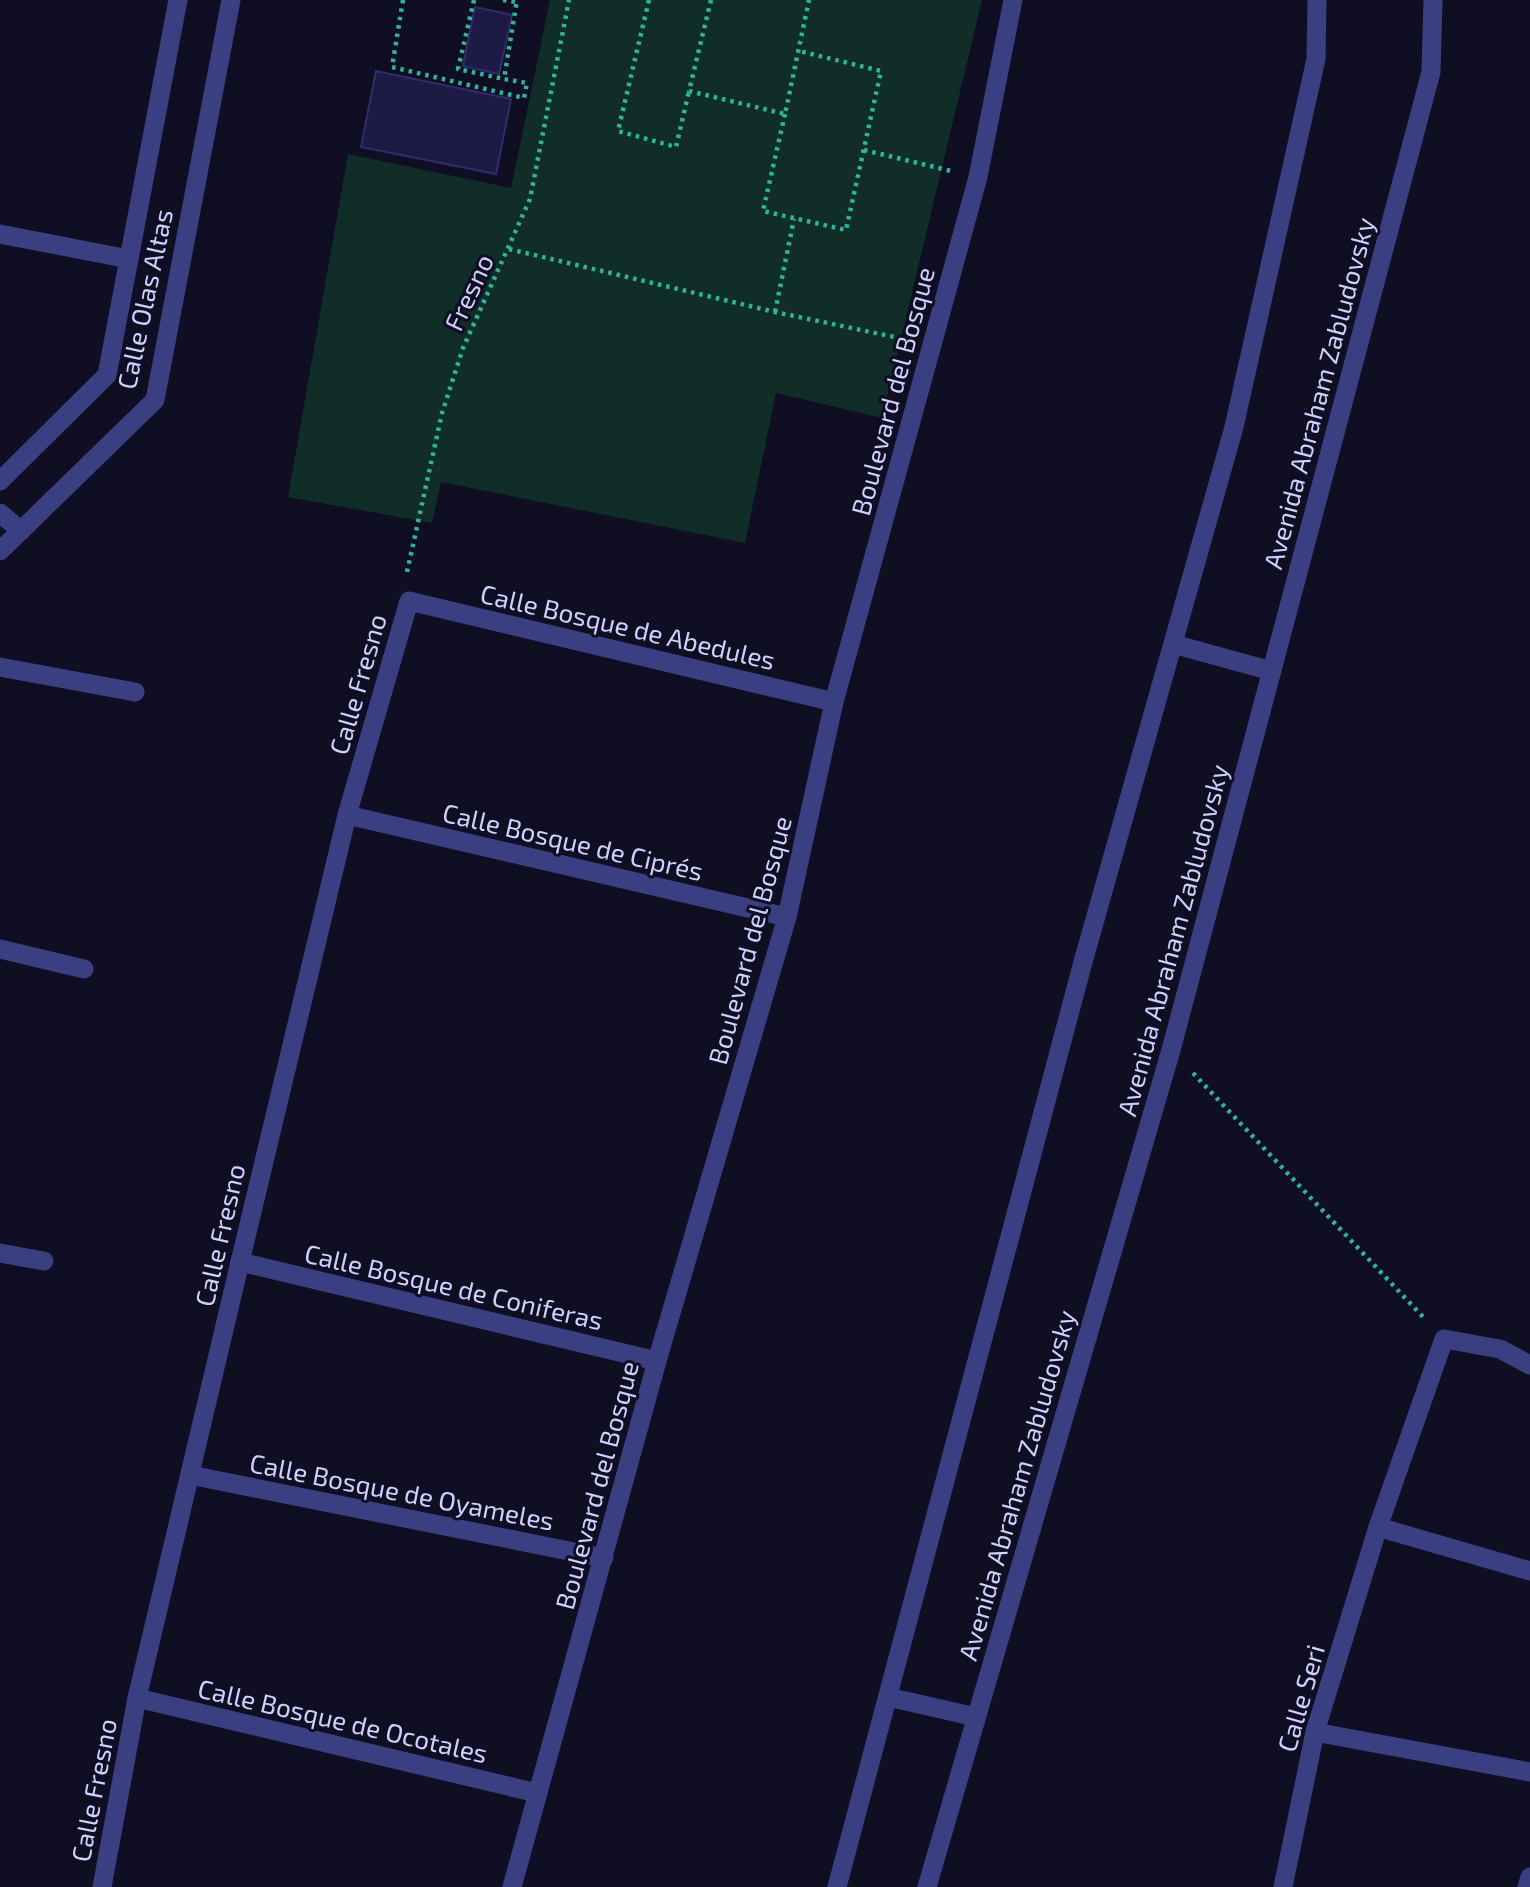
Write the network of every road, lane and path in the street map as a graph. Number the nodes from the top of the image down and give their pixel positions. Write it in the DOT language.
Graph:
graph roads {
  1 [pos="178,0"];
  2 [pos="231,0"];
  3 [pos="403,0"];
  4 [pos="474,0"];
  5 [pos="503,0"];
  6 [pos="569,0"];
  7 [pos="649,0"];
  8 [pos="710,0"];
  9 [pos="809,0"];
  10 [pos="1013,0"];
  11 [pos="1317,0"];
  12 [pos="1433,0"];
  13 [pos="517,1"];
  14 [pos="799,51"];
  15 [pos="504,79"];
  16 [pos="690,91"];
  17 [pos="785,114"];
  18 [pos="863,150"];
  19 [pos="978,177"];
  20 [pos="794,219"];
  21 [pos="0,234"];
  22 [pos="509,249"];
  23 [pos="129,259"];
  24 [pos="775,313"];
  25 [pos="932,344"];
  26 [pos="0,481"];
  27 [pos="0,513"];
  28 [pos="21,531"];
  29 [pos="0,551"];
  30 [pos="409,601"];
  31 [pos="1173,644"];
  32 [pos="0,667"];
  33 [pos="1272,671"];
  34 [pos="135,692"];
  35 [pos="834,702"];
  36 [pos="346,816"];
  37 [pos="788,917"];
  38 [pos="0,949"];
  39 [pos="84,969"];
  40 [pos="1171,1050"];
  41 [pos="0,1253"];
  42 [pos="44,1261"];
  43 [pos="240,1262"];
  44 [pos="1444,1339"];
  45 [pos="657,1361"];
  46 [pos="1530,1365"];
  47 [pos="190,1475"];
  48 [pos="1378,1527"];
  49 [pos="604,1558"];
  50 [pos="1530,1571"];
  51 [pos="888,1697"];
  52 [pos="137,1698"];
  53 [pos="976,1717"];
  54 [pos="1315,1732"];
  55 [pos="1530,1772"];
  56 [pos="537,1793"];
  57 [pos="1530,1877"];
  58 [pos="102,1887"];
  59 [pos="512,1887"];
  60 [pos="837,1887"];
  61 [pos="927,1887"];
  62 [pos="1283,1887"];
  63 [pos="1527,1887"];
  1 -- 23 [label="street, Calle Olas Altas"];
  2 -- 28 [label="street, Calle Olas Altas"];
  3 -- 15 [label="path"];
  4 -- 15 [label="path"];
  5 -- 13 [label="path"];
  6 -- 22 [label="path, Fresno"];
  7 -- 16 [label="path"];
  8 -- 16 [label="path"];
  9 -- 14 [label="path"];
  10 -- 19 [label="street, Boulevard del Bosque"];
  11 -- 31 [label="street"];
  12 -- 33 [label="street, Avenida Abraham Zabludovsky"];
  13 -- 15 [label="path"];
  14 -- 17 [label="path"];
  14 -- 18 [label="path"];
  16 -- 17 [label="path"];
  17 -- 20 [label="path"];
  18 -- 19 [label="path"];
  18 -- 20 [label="path"];
  19 -- 25 [label="street, Boulevard del Bosque"];
  20 -- 24 [label="path"];
  21 -- 23 [label="street"];
  22 -- 24 [label="path"];
  22 -- 30 [label="path, Fresno"];
  23 -- 26 [label="street, Calle Olas Altas"];
  24 -- 25 [label="path"];
  25 -- 35 [label="street, Boulevard del Bosque"];
  27 -- 28 [label="street"];
  28 -- 29 [label="street, Calle Olas Altas"];
  30 -- 35 [label="street, Calle Bosque de Abedules"];
  30 -- 36 [label="street, Calle Fresno"];
  31 -- 33 [label="street"];
  31 -- 51 [label="street"];
  32 -- 34 [label="street"];
  33 -- 40 [label="street, Avenida Abraham Zabludovsky"];
  35 -- 37 [label="street, Boulevard del Bosque"];
  36 -- 37 [label="street, Calle Bosque de Ciprés"];
  36 -- 43 [label="street, Calle Fresno"];
  37 -- 45 [label="street, Boulevard del Bosque"];
  38 -- 39 [label="street"];
  40 -- 44 [label="path"];
  40 -- 53 [label="street, Avenida Abraham Zabludovsky"];
  41 -- 42 [label="street"];
  43 -- 45 [label="street, Calle Bosque de Coniferas"];
  43 -- 47 [label="street, Calle Fresno"];
  44 -- 46 [label="street"];
  44 -- 48 [label="street, Calle Seri"];
  45 -- 49 [label="street, Boulevard del Bosque"];
  47 -- 49 [label="street, Calle Bosque de Oyameles"];
  47 -- 52 [label="street, Calle Fresno"];
  48 -- 50 [label="street"];
  48 -- 54 [label="street, Calle Seri"];
  49 -- 56 [label="street, Boulevard del Bosque"];
  51 -- 53 [label="street"];
  51 -- 60 [label="street"];
  52 -- 56 [label="street, Calle Bosque de Ocotales"];
  52 -- 58 [label="street, Calle Fresno"];
  53 -- 61 [label="street, Avenida Abraham Zabludovsky"];
  54 -- 55 [label="street"];
  54 -- 62 [label="street, Calle Seri"];
  56 -- 59 [label="street, Boulevard del Bosque"];
  57 -- 63 [label="street"];
}
